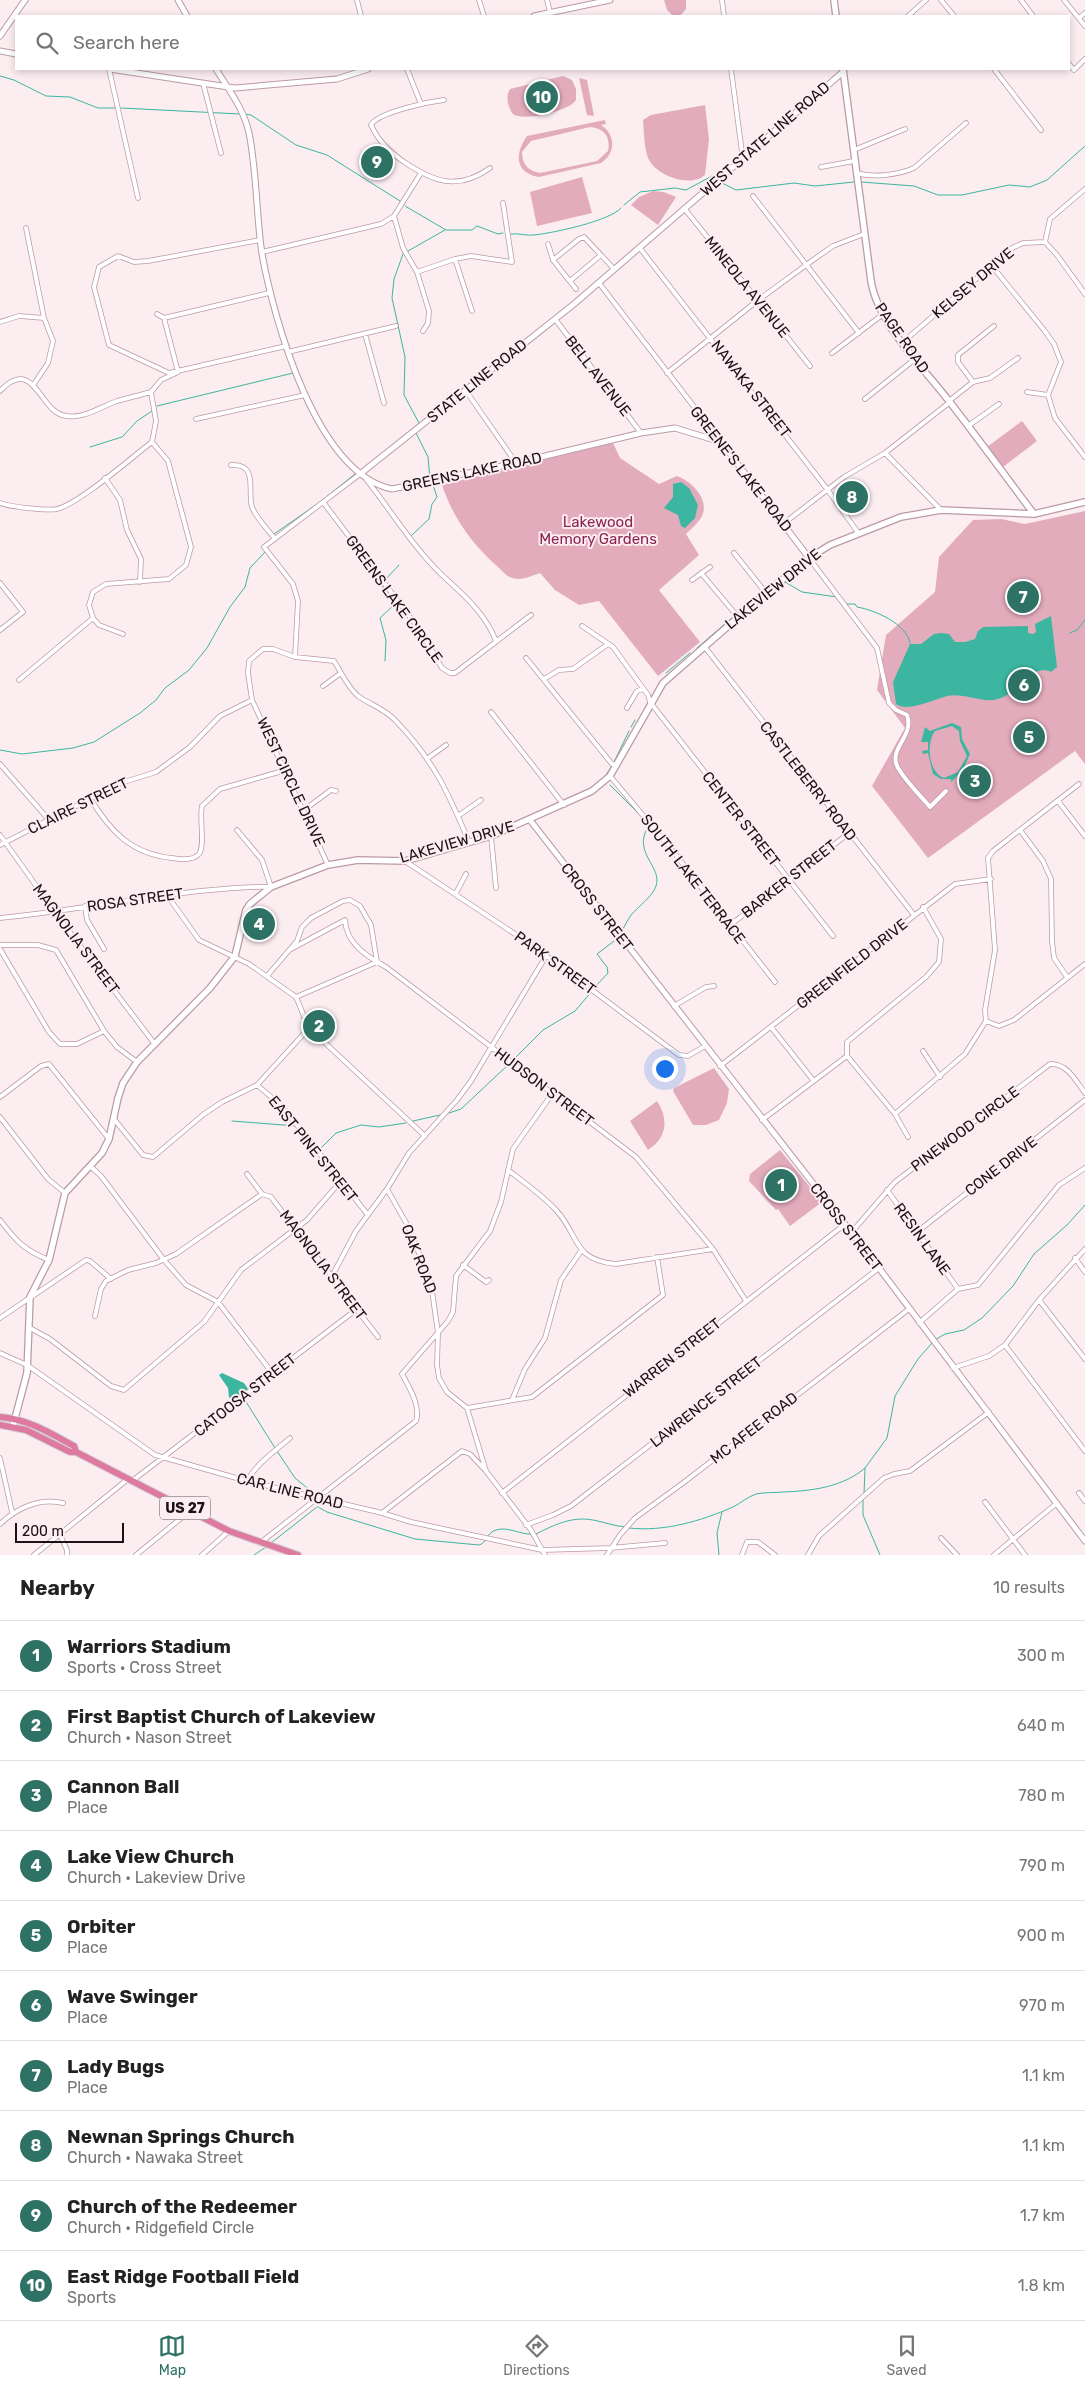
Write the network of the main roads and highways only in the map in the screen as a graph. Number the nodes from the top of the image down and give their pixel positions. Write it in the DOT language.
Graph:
graph roads {
  1 [pos="834,0"];
  2 [pos="836,15"];
  3 [pos="844,70"];
  4 [pos="1085,502"];
  5 [pos="1034,514"];
  6 [pos="0,1417"];
  7 [pos="16,1419"];
  8 [pos="0,1425"];
  9 [pos="13,1426"];
  10 [pos="76,1452"];
  11 [pos="280,1552"];
  12 [pos="298,1555"];
  1 -- 2 [label="main road"];
  3 -- 5 [label="main road, PAGE ROAD"];
  4 -- 5 [label="main road, LAKEVIEW DRIVE"];
  5 -- 7 [label="main road, LAKEVIEW DRIVE"];
  6 -- 7 [label="highway, US 27"];
  7 -- 9 [label="main road, LAKEVIEW DRIVE"];
  7 -- 10 [label="highway, US 27"];
  8 -- 9 [label="highway, US 27"];
  9 -- 10 [label="highway, US 27"];
  10 -- 11 [label="highway, US 27"];
  11 -- 12 [label="highway, US 27"];
}
